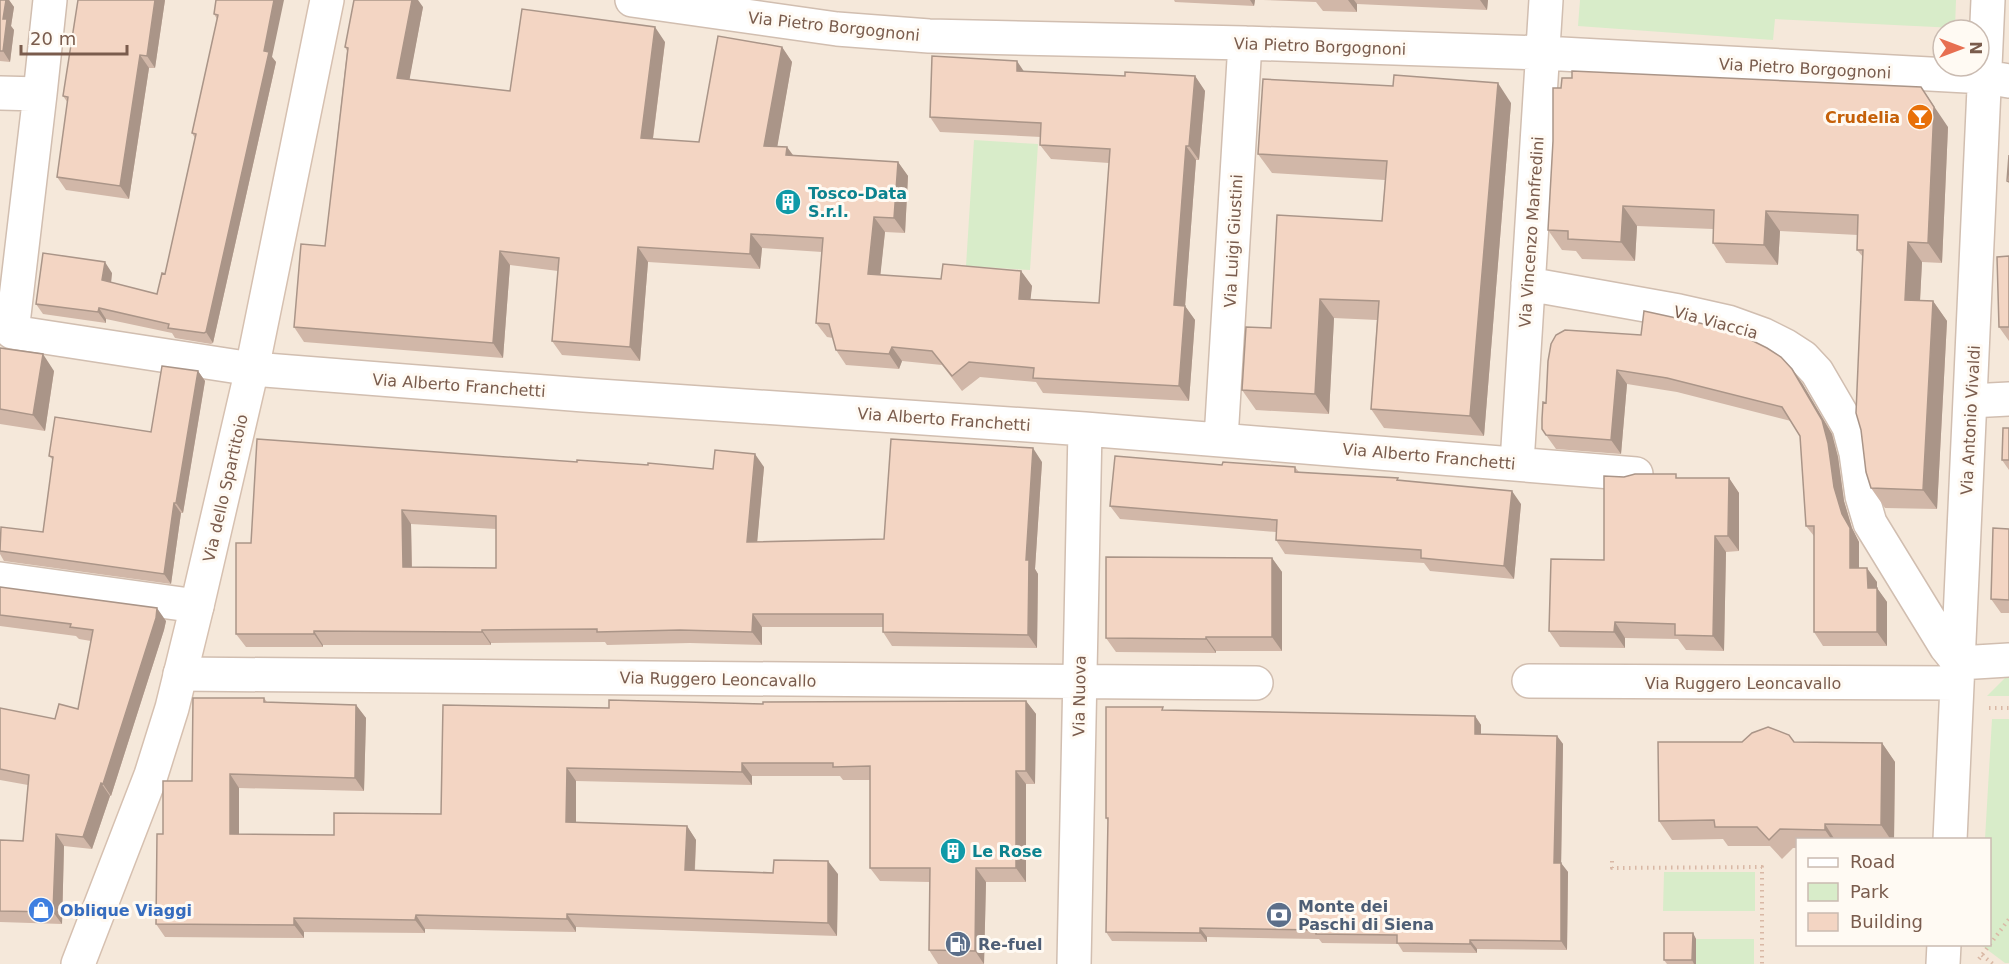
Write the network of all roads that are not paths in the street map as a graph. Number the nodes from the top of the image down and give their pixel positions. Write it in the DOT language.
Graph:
graph roads {
  1 [pos="50,0"];
  2 [pos="327,0"];
  3 [pos="632,0"];
  4 [pos="1546,0"];
  5 [pos="1988,0"];
  6 [pos="1245,43"];
  7 [pos="1543,53"];
  8 [pos="1997,79"];
  9 [pos="0,93"];
  10 [pos="40,94"];
  11 [pos="1528,284"];
  12 [pos="6,331"];
  13 [pos="252,369"];
  14 [pos="2009,399"];
  15 [pos="1971,401"];
  16 [pos="1085,429"];
  17 [pos="1221,440"];
  18 [pos="1517,463"];
  19 [pos="1636,474"];
  20 [pos="0,579"];
  21 [pos="197,606"];
  22 [pos="2009,660"];
  23 [pos="1958,673"];
  24 [pos="180,674"];
  25 [pos="1529,681"];
  26 [pos="1079,682"];
  27 [pos="1256,683"];
  28 [pos="1950,838"];
  29 [pos="1944,946"];
  30 [pos="78,964"];
  31 [pos="1074,964"];
  32 [pos="1943,964"];
  1 -- 10 [label="street"];
  2 -- 13 [label="street, Via dello Spartitoio"];
  3 -- 6 [label="street, Via Pietro Borgognoni"];
  4 -- 7 [label="street, Via Vincenzo Manfredini"];
  5 -- 8 [label="street, Via Antonio Vivaldi"];
  6 -- 7 [label="street, Via Pietro Borgognoni"];
  6 -- 17 [label="street, Via Luigi Giustini"];
  7 -- 8 [label="street, Via Pietro Borgognoni"];
  7 -- 11 [label="street, Via Vincenzo Manfredini"];
  8 -- 15 [label="street, Via Antonio Vivaldi"];
  9 -- 10 [label="street"];
  10 -- 12 [label="street"];
  11 -- 18 [label="street, Via Vincenzo Manfredini"];
  11 -- 23 [label="street, Via Viaccia"];
  12 -- 13 [label="street, Via Alberto Franchetti"];
  13 -- 16 [label="street, Via Alberto Franchetti"];
  13 -- 21 [label="street, Via dello Spartitoio"];
  14 -- 15 [label="street"];
  15 -- 23 [label="street, Via Antonio Vivaldi"];
  16 -- 17 [label="street, Via Alberto Franchetti"];
  16 -- 26 [label="street, Via Nuova"];
  17 -- 18 [label="street, Via Alberto Franchetti"];
  18 -- 19 [label="street, Via Alberto Franchetti"];
  20 -- 21 [label="street"];
  21 -- 24 [label="street, Via dello Spartitoio"];
  22 -- 23 [label="street, Via Ruggero Leoncavallo"];
  23 -- 25 [label="street, Via Ruggero Leoncavallo"];
  23 -- 28 [label="street, Via Antonio Vivaldi"];
  24 -- 26 [label="street, Via Ruggero Leoncavallo"];
  24 -- 30 [label="street, Via dello Spartitoio"];
  26 -- 27 [label="street, Via Ruggero Leoncavallo"];
  26 -- 31 [label="street, Via Nuova"];
  29 -- 32 [label="street"];
}
